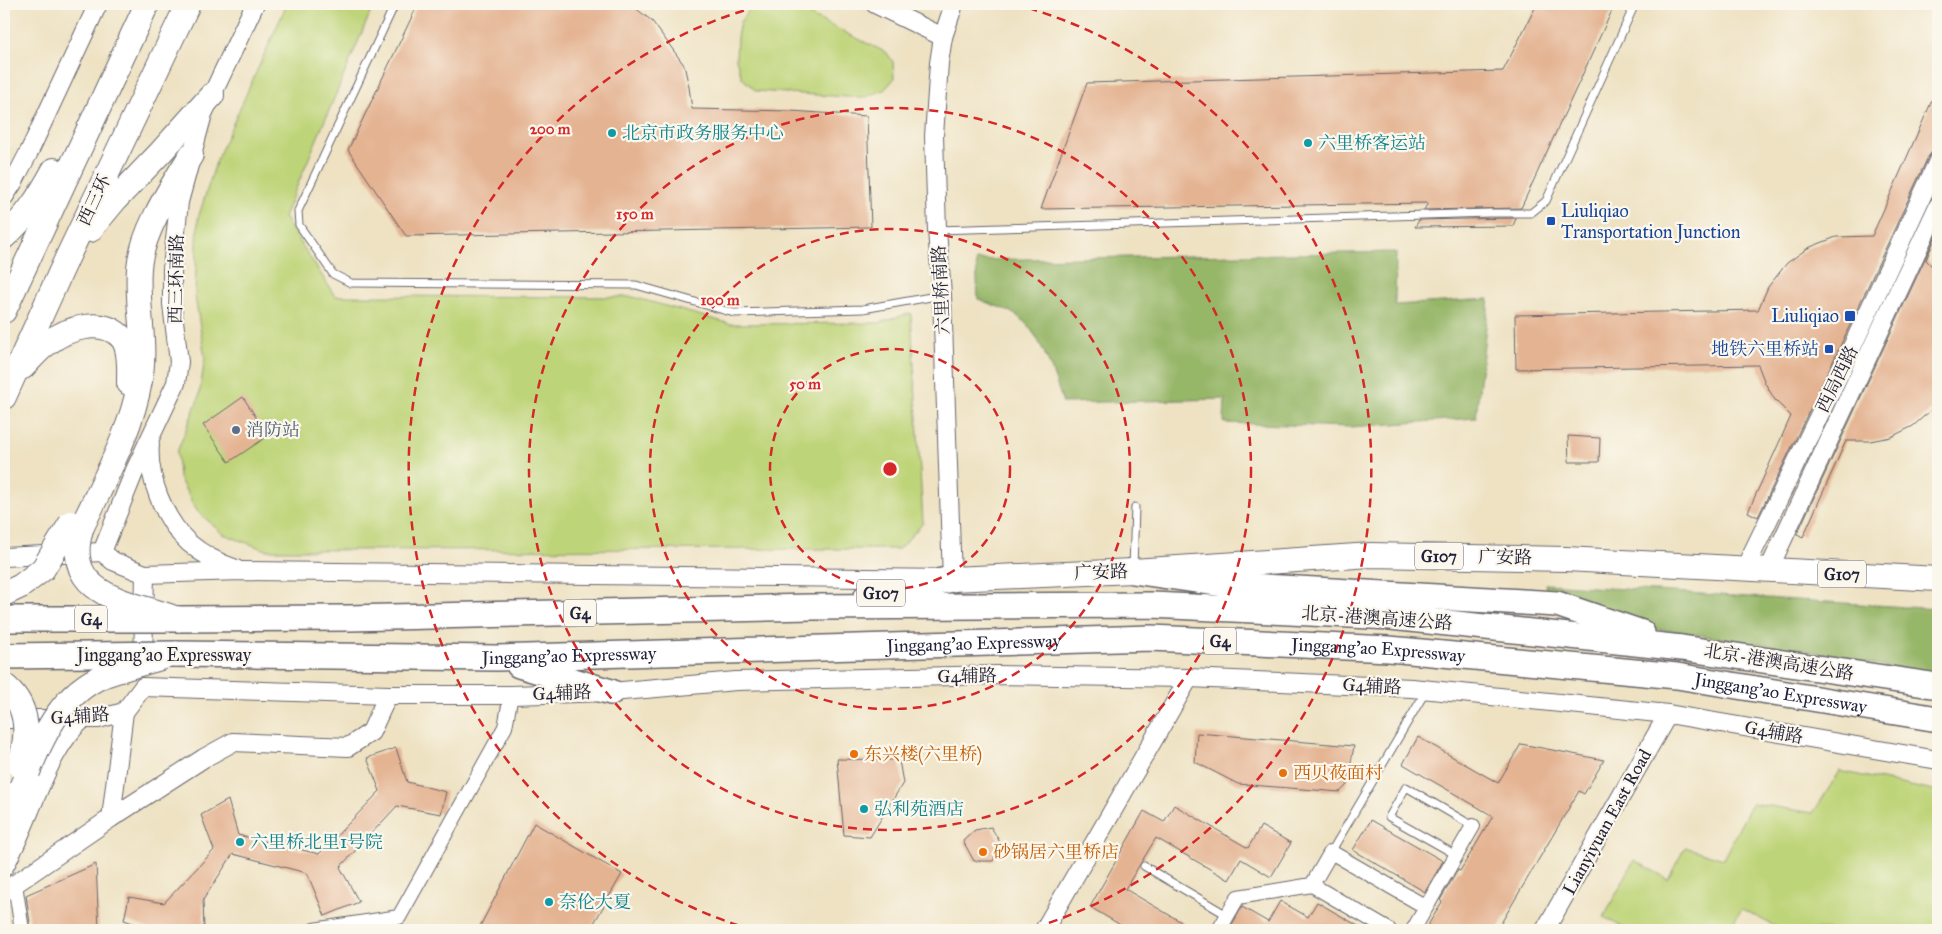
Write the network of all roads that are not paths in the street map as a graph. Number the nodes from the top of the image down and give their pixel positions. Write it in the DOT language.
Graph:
graph roads {
  1 [pos="98,4"];
  2 [pos="188,4"];
  3 [pos="255,4"];
  4 [pos="395,4"];
  5 [pos="875,4"];
  6 [pos="954,4"];
  7 [pos="1635,4"];
  8 [pos="144,8"];
  9 [pos="943,37"];
  10 [pos="212,95"];
  11 [pos="84,139"];
  12 [pos="191,155"];
  13 [pos="1938,161"];
  14 [pos="4,196"];
  15 [pos="1938,206"];
  16 [pos="937,230"];
  17 [pos="4,237"];
  18 [pos="67,258"];
  19 [pos="942,294"];
  20 [pos="4,311"];
  21 [pos="8,387"];
  22 [pos="150,439"];
  23 [pos="1135,507"];
  24 [pos="76,526"];
  25 [pos="102,552"];
  26 [pos="9,557"];
  27 [pos="1745,568"];
  28 [pos="1769,569"];
  29 [pos="241,571"];
  30 [pos="1133,571"];
  31 [pos="145,574"];
  32 [pos="952,579"];
  33 [pos="1938,579"];
  34 [pos="4,594"];
  35 [pos="811,607"];
  36 [pos="4,619"];
  37 [pos="178,619"];
  38 [pos="1682,648"];
  39 [pos="175,654"];
  40 [pos="4,656"];
  41 [pos="497,658"];
  42 [pos="1189,678"];
  43 [pos="4,685"];
  44 [pos="1938,686"];
  45 [pos="143,687"];
  46 [pos="1426,689"];
  47 [pos="611,692"];
  48 [pos="388,695"];
  49 [pos="511,695"];
  50 [pos="124,712"];
  51 [pos="1668,714"];
  52 [pos="4,719"];
  53 [pos="82,719"];
  54 [pos="1938,719"];
  55 [pos="1938,760"];
  56 [pos="23,769"];
  57 [pos="4,798"];
  58 [pos="111,818"];
  59 [pos="4,825"];
  60 [pos="1473,826"];
  61 [pos="1331,852"];
  62 [pos="1456,855"];
  63 [pos="1144,866"];
  64 [pos="4,867"];
  65 [pos="1312,885"];
  66 [pos="10,887"];
  67 [pos="1426,907"];
  68 [pos="1227,915"];
  69 [pos="22,930"];
  70 [pos="314,930"];
  71 [pos="1044,930"];
  72 [pos="1219,930"];
  73 [pos="1389,930"];
  74 [pos="1413,930"];
  75 [pos="1545,930"];
  1 -- 14 [label="street"];
  2 -- 18 [label="highway, 西三环"];
  3 -- 10 [label="street, 西三环南路"];
  4 -- 19 [label="lane"];
  5 -- 9 [label="street"];
  6 -- 9 [label="street, 六里桥南路"];
  7 -- 16 [label="lane"];
  8 -- 11 [label="highway, 西三环"];
  9 -- 16 [label="street, 六里桥南路"];
  10 -- 12 [label="street, 西三环南路"];
  10 -- 18 [label="highway"];
  11 -- 17 [label="highway"];
  11 -- 20 [label="highway, 西三环"];
  12 -- 22 [label="street, 西三环南路"];
  12 -- 24 [label="highway"];
  13 -- 27 [label="street, 西局西路"];
  15 -- 28 [label="street, 西局西路"];
  16 -- 19 [label="street, 六里桥南路"];
  18 -- 21 [label="highway, 西三环"];
  19 -- 32 [label="street, 六里桥南路"];
  21 -- 24 [label="highway"];
  22 -- 25 [label="street, 西三环南路"];
  22 -- 29 [label="street"];
  23 -- 30 [label="lane"];
  24 -- 34 [label="highway, bridge"];
  24 -- 37 [label="highway, bridge"];
  25 -- 26 [label="street"];
  25 -- 31 [label="street"];
  27 -- 28 [label="highway, 广安路 / G107"];
  27 -- 30 [label="highway, 广安路 / G107"];
  28 -- 33 [label="highway, 广安路 / G107"];
  29 -- 31 [label="street"];
  29 -- 32 [label="street"];
  30 -- 32 [label="highway, 广安路 / G107"];
  30 -- 38 [label="highway"];
  31 -- 45 [label="street"];
  32 -- 35 [label="highway, G107"];
  35 -- 37 [label="highway, Jinggang'ao Expressway / G4"];
  35 -- 38 [label="highway, 北京-港澳高速公路 / G4"];
  36 -- 37 [label="highway, Jinggang'ao Expressway / G4, bridge"];
  38 -- 44 [label="highway, 北京-港澳高速公路 / G4"];
  39 -- 40 [label="highway, Jinggang'ao Expressway / G4, bridge"];
  39 -- 41 [label="highway, Jinggang'ao Expressway / G4"];
  39 -- 56 [label="highway, bridge"];
  41 -- 47 [label="highway"];
  41 -- 54 [label="highway, Jinggang'ao Expressway / G4"];
  42 -- 46 [label="street, G4辅路"];
  42 -- 47 [label="street, G4辅路"];
  42 -- 71 [label="street"];
  43 -- 56 [label="highway, bridge"];
  45 -- 48 [label="street, G4辅路"];
  45 -- 50 [label="street, G4辅路"];
  46 -- 51 [label="street, G4辅路"];
  46 -- 61 [label="lane"];
  47 -- 49 [label="street, G4辅路"];
  48 -- 49 [label="street, G4辅路"];
  48 -- 58 [label="street"];
  49 -- 70 [label="street"];
  50 -- 53 [label="street, G4辅路"];
  50 -- 58 [label="street"];
  51 -- 55 [label="street, G4辅路"];
  51 -- 75 [label="street, Lianyiyuan East Road"];
  52 -- 53 [label="street, G4辅路"];
  53 -- 64 [label="street"];
  56 -- 57 [label="highway"];
  56 -- 59 [label="highway"];
  58 -- 66 [label="street"];
  60 -- 62 [label="street"];
  60 -- 62 [label="lane"];
  61 -- 65 [label="street"];
  61 -- 67 [label="street"];
  62 -- 67 [label="street"];
  63 -- 68 [label="lane"];
  65 -- 68 [label="street"];
  65 -- 73 [label="street"];
  66 -- 69 [label="street"];
  67 -- 74 [label="street"];
  68 -- 72 [label="street"];
}
